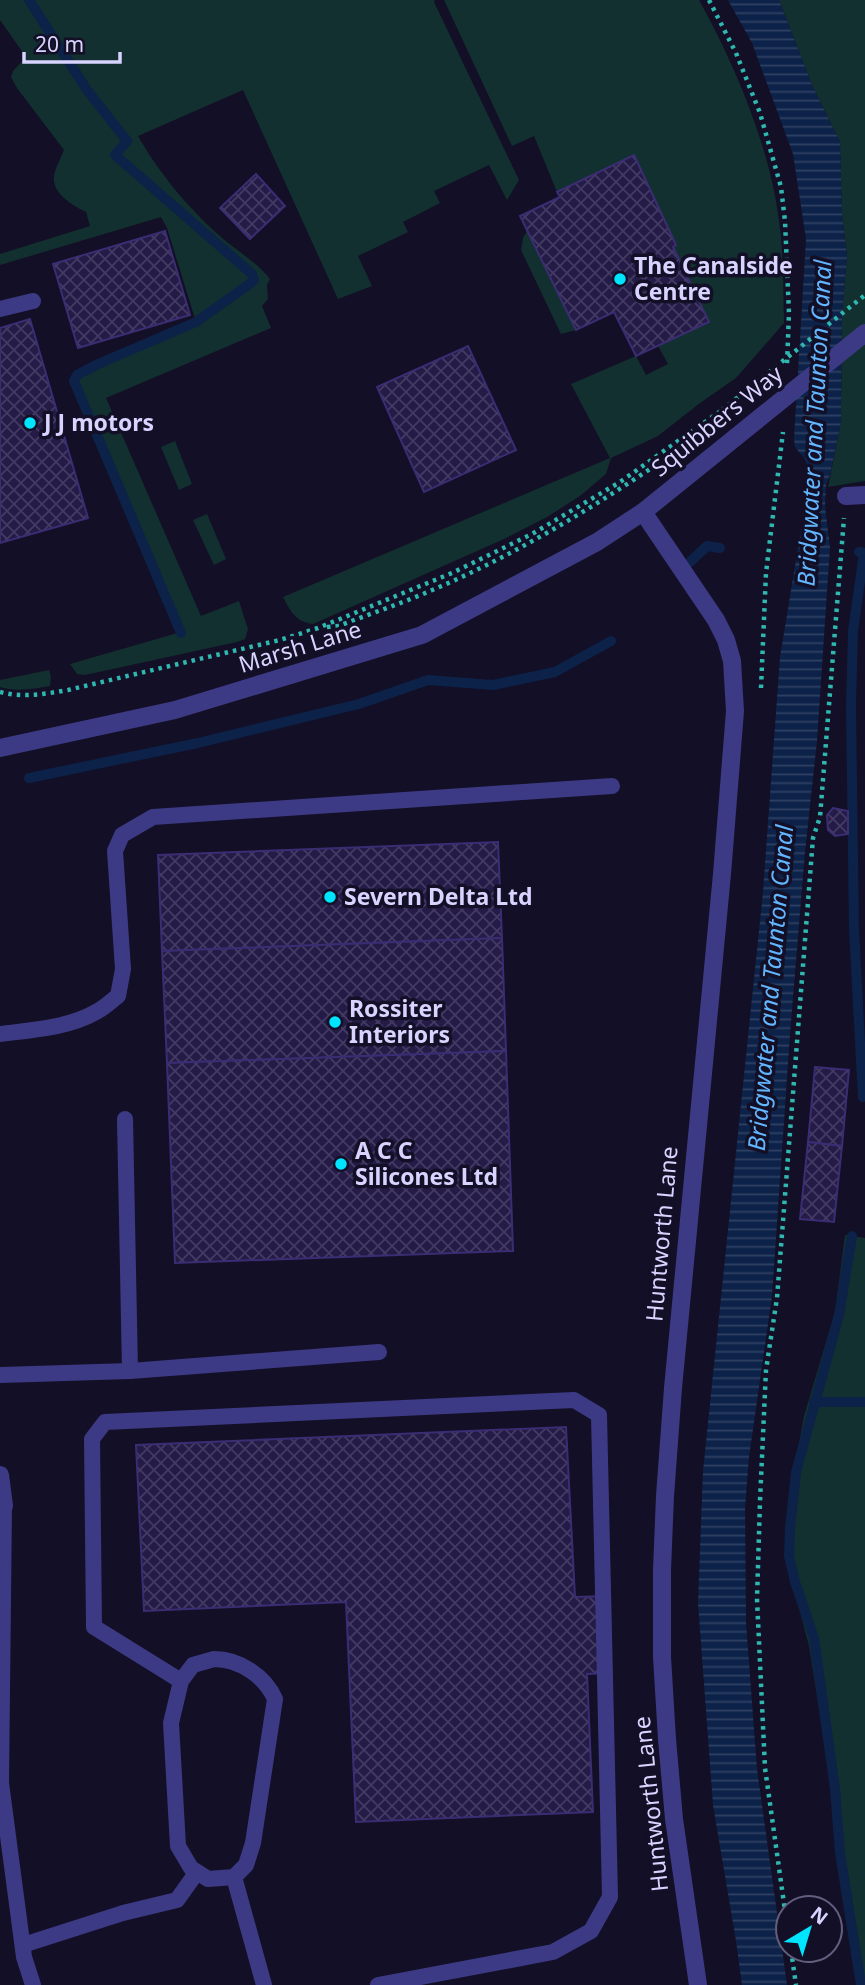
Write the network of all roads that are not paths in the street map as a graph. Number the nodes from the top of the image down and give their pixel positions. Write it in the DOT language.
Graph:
graph roads {
  1 [pos="33,301"];
  2 [pos="0,309"];
  3 [pos="865,333"];
  4 [pos="865,495"];
  5 [pos="846,496"];
  6 [pos="643,512"];
  7 [pos="597,542"];
  8 [pos="0,748"];
  9 [pos="612,786"];
  10 [pos="0,1034"];
  11 [pos="125,1119"];
  12 [pos="379,1352"];
  13 [pos="130,1371"];
  14 [pos="0,1375"];
  15 [pos="0,1475"];
  16 [pos="4,1506"];
  17 [pos="181,1681"];
  18 [pos="197,1872"];
  19 [pos="234,1877"];
  20 [pos="23,1945"];
  21 [pos="33,1985"];
  22 [pos="264,1985"];
  23 [pos="379,1985"];
  24 [pos="698,1985"];
  1 -- 2 [label="lane"];
  3 -- 6 [label="street, Squibbers Way, bridge"];
  4 -- 5 [label="street"];
  6 -- 7 [label="street, Squibbers Way"];
  6 -- 24 [label="street, Huntworth Lane"];
  7 -- 8 [label="street, Marsh Lane"];
  9 -- 10 [label="lane"];
  11 -- 13 [label="lane"];
  12 -- 13 [label="lane"];
  13 -- 14 [label="lane"];
  15 -- 16 [label="street"];
  16 -- 20 [label="lane"];
  17 -- 18 [label="lane"];
  17 -- 19 [label="lane"];
  17 -- 23 [label="lane"];
  18 -- 19 [label="lane"];
  18 -- 20 [label="lane"];
  19 -- 22 [label="lane"];
  20 -- 21 [label="lane"];
}
